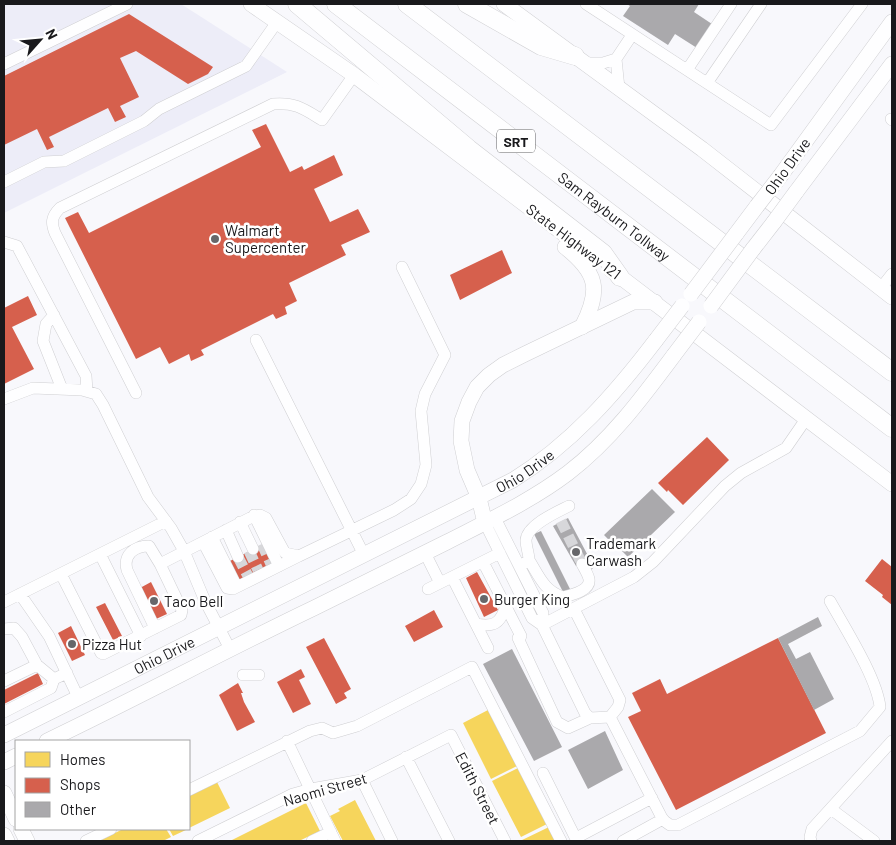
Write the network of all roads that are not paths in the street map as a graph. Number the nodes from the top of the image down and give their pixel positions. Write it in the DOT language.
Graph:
graph roads {
  1 [pos="127,4"];
  2 [pos="251,4"];
  3 [pos="297,4"];
  4 [pos="336,4"];
  5 [pos="407,4"];
  6 [pos="467,4"];
  7 [pos="504,4"];
  8 [pos="586,4"];
  9 [pos="731,4"];
  10 [pos="761,4"];
  11 [pos="862,4"];
  12 [pos="602,8"];
  13 [pos="277,22"];
  14 [pos="892,22"];
  15 [pos="632,35"];
  16 [pos="616,59"];
  17 [pos="580,60"];
  18 [pos="4,64"];
  19 [pos="892,64"];
  20 [pos="687,70"];
  21 [pos="354,74"];
  22 [pos="707,83"];
  23 [pos="619,88"];
  24 [pos="469,161"];
  25 [pos="4,182"];
  26 [pos="4,242"];
  27 [pos="402,267"];
  28 [pos="892,274"];
  29 [pos="620,277"];
  30 [pos="887,292"];
  31 [pos="654,302"];
  32 [pos="54,315"];
  33 [pos="582,327"];
  34 [pos="256,340"];
  35 [pos="892,372"];
  36 [pos="62,389"];
  37 [pos="87,391"];
  38 [pos="136,393"];
  39 [pos="4,399"];
  40 [pos="806,419"];
  41 [pos="892,428"];
  42 [pos="892,484"];
  43 [pos="480,498"];
  44 [pos="569,506"];
  45 [pos="490,520"];
  46 [pos="166,521"];
  47 [pos="246,521"];
  48 [pos="351,530"];
  49 [pos="218,535"];
  50 [pos="184,551"];
  51 [pos="425,553"];
  52 [pos="500,553"];
  53 [pos="100,554"];
  54 [pos="364,555"];
  55 [pos="299,556"];
  56 [pos="483,562"];
  57 [pos="524,563"];
  58 [pos="160,564"];
  59 [pos="582,564"];
  60 [pos="61,574"];
  61 [pos="256,575"];
  62 [pos="452,578"];
  63 [pos="440,583"];
  64 [pos="428,589"];
  65 [pos="20,594"];
  66 [pos="830,601"];
  67 [pos="4,602"];
  68 [pos="506,606"];
  69 [pos="574,609"];
  70 [pos="476,624"];
  71 [pos="542,626"];
  72 [pos="155,628"];
  73 [pos="218,628"];
  74 [pos="4,629"];
  75 [pos="141,636"];
  76 [pos="488,648"];
  77 [pos="230,649"];
  78 [pos="36,665"];
  79 [pos="67,673"];
  80 [pos="243,675"];
  81 [pos="259,676"];
  82 [pos="54,679"];
  83 [pos="4,681"];
  84 [pos="78,697"];
  85 [pos="4,712"];
  86 [pos="610,717"];
  87 [pos="590,718"];
  88 [pos="4,735"];
  89 [pos="450,735"];
  90 [pos="48,740"];
  91 [pos="287,741"];
  92 [pos="890,746"];
  93 [pos="406,757"];
  94 [pos="543,773"];
  95 [pos="362,780"];
  96 [pos="311,789"];
  97 [pos="190,790"];
  98 [pos="4,793"];
  99 [pos="652,798"];
  100 [pos="831,809"];
  101 [pos="15,817"];
  102 [pos="663,819"];
  103 [pos="109,830"];
  104 [pos="4,836"];
  105 [pos="333,837"];
  106 [pos="576,840"];
  107 [pos="7,841"];
  108 [pos="86,841"];
  109 [pos="198,841"];
  110 [pos="312,841"];
  111 [pos="392,841"];
  112 [pos="449,841"];
  113 [pos="504,841"];
  114 [pos="561,841"];
  115 [pos="623,841"];
  116 [pos="811,841"];
  117 [pos="874,841"];
  1 -- 18 [label="street"];
  2 -- 13 [label="main road, State Highway 121"];
  3 -- 29 [label="highway"];
  4 -- 41 [label="highway, Sam Rayburn Tollway / SRT"];
  5 -- 35 [label="highway, SRT"];
  6 -- 17 [label="highway"];
  7 -- 17 [label="main road"];
  8 -- 12 [label="street"];
  9 -- 20 [label="street"];
  10 -- 22 [label="street"];
  11 -- 22 [label="street"];
  12 -- 15 [label="street"];
  13 -- 21 [label="main road, State Highway 121"];
  13 -- 25 [label="street"];
  14 -- 43 [label="main road, Ohio Drive, bridge"];
  15 -- 16 [label="street"];
  15 -- 20 [label="street"];
  16 -- 17 [label="street"];
  16 -- 23 [label="street"];
  17 -- 23 [label="main road"];
  19 -- 45 [label="main road, Ohio Drive, bridge"];
  20 -- 22 [label="street"];
  21 -- 24 [label="main road, State Highway 121"];
  21 -- 38 [label="street"];
  23 -- 30 [label="main road"];
  24 -- 29 [label="main road, State Highway 121"];
  24 -- 33 [label="main road"];
  26 -- 32 [label="street"];
  27 -- 48 [label="street"];
  28 -- 30 [label="street"];
  29 -- 31 [label="main road, State Highway 121"];
  31 -- 33 [label="main road"];
  31 -- 40 [label="main road, State Highway 121"];
  32 -- 36 [label="street"];
  32 -- 37 [label="street"];
  33 -- 43 [label="main road"];
  34 -- 48 [label="street"];
  36 -- 37 [label="street"];
  36 -- 39 [label="street"];
  37 -- 46 [label="street"];
  40 -- 42 [label="main road, State Highway 121"];
  40 -- 69 [label="street"];
  43 -- 45 [label="main road"];
  43 -- 54 [label="main road, Ohio Drive"];
  44 -- 57 [label="street"];
  45 -- 51 [label="main road, Ohio Drive"];
  45 -- 52 [label="street"];
  45 -- 57 [label="street"];
  46 -- 50 [label="street"];
  46 -- 53 [label="street"];
  47 -- 49 [label="street"];
  47 -- 49 [label="street"];
  47 -- 55 [label="street"];
  47 -- 61 [label="street"];
  48 -- 54 [label="street"];
  48 -- 55 [label="street"];
  49 -- 50 [label="street"];
  49 -- 61 [label="street"];
  50 -- 58 [label="street"];
  50 -- 73 [label="street"];
  51 -- 63 [label="street"];
  51 -- 77 [label="main road, Ohio Drive"];
  52 -- 56 [label="street"];
  52 -- 71 [label="street"];
  53 -- 60 [label="street"];
  53 -- 75 [label="street"];
  54 -- 73 [label="main road, Ohio Drive"];
  55 -- 61 [label="street"];
  56 -- 62 [label="street"];
  56 -- 68 [label="street"];
  57 -- 59 [label="street"];
  57 -- 71 [label="street"];
  58 -- 72 [label="street"];
  58 -- 72 [label="street"];
  60 -- 65 [label="street"];
  60 -- 75 [label="street"];
  62 -- 63 [label="street"];
  62 -- 70 [label="street"];
  63 -- 64 [label="street"];
  65 -- 67 [label="street"];
  65 -- 79 [label="street"];
  66 -- 102 [label="street"];
  68 -- 70 [label="street"];
  68 -- 87 [label="street"];
  69 -- 71 [label="street"];
  69 -- 86 [label="street"];
  70 -- 76 [label="street"];
  71 -- 87 [label="street"];
  72 -- 75 [label="street"];
  73 -- 77 [label="street"];
  73 -- 84 [label="main road, Ohio Drive"];
  74 -- 78 [label="street"];
  77 -- 90 [label="main road, Ohio Drive"];
  78 -- 82 [label="street"];
  78 -- 83 [label="street"];
  79 -- 82 [label="street"];
  79 -- 84 [label="street"];
  80 -- 81 [label="street"];
  82 -- 85 [label="street"];
  84 -- 88 [label="main road, Ohio Drive"];
  86 -- 87 [label="street"];
  86 -- 99 [label="street"];
  89 -- 93 [label="street, Naomi Street"];
  89 -- 113 [label="street, Edith Street"];
  91 -- 96 [label="street"];
  91 -- 97 [label="street"];
  91 -- 114 [label="street"];
  92 -- 100 [label="street"];
  93 -- 95 [label="street, Naomi Street"];
  93 -- 112 [label="street"];
  94 -- 106 [label="street"];
  95 -- 96 [label="street, Naomi Street"];
  95 -- 111 [label="street"];
  96 -- 105 [label="street"];
  96 -- 109 [label="street, Naomi Street"];
  98 -- 101 [label="main road"];
  99 -- 102 [label="street"];
  99 -- 106 [label="street"];
  100 -- 116 [label="street"];
  100 -- 117 [label="street"];
  102 -- 115 [label="street"];
  103 -- 108 [label="street"];
  104 -- 107 [label="main road"];
  105 -- 110 [label="street"];
}
